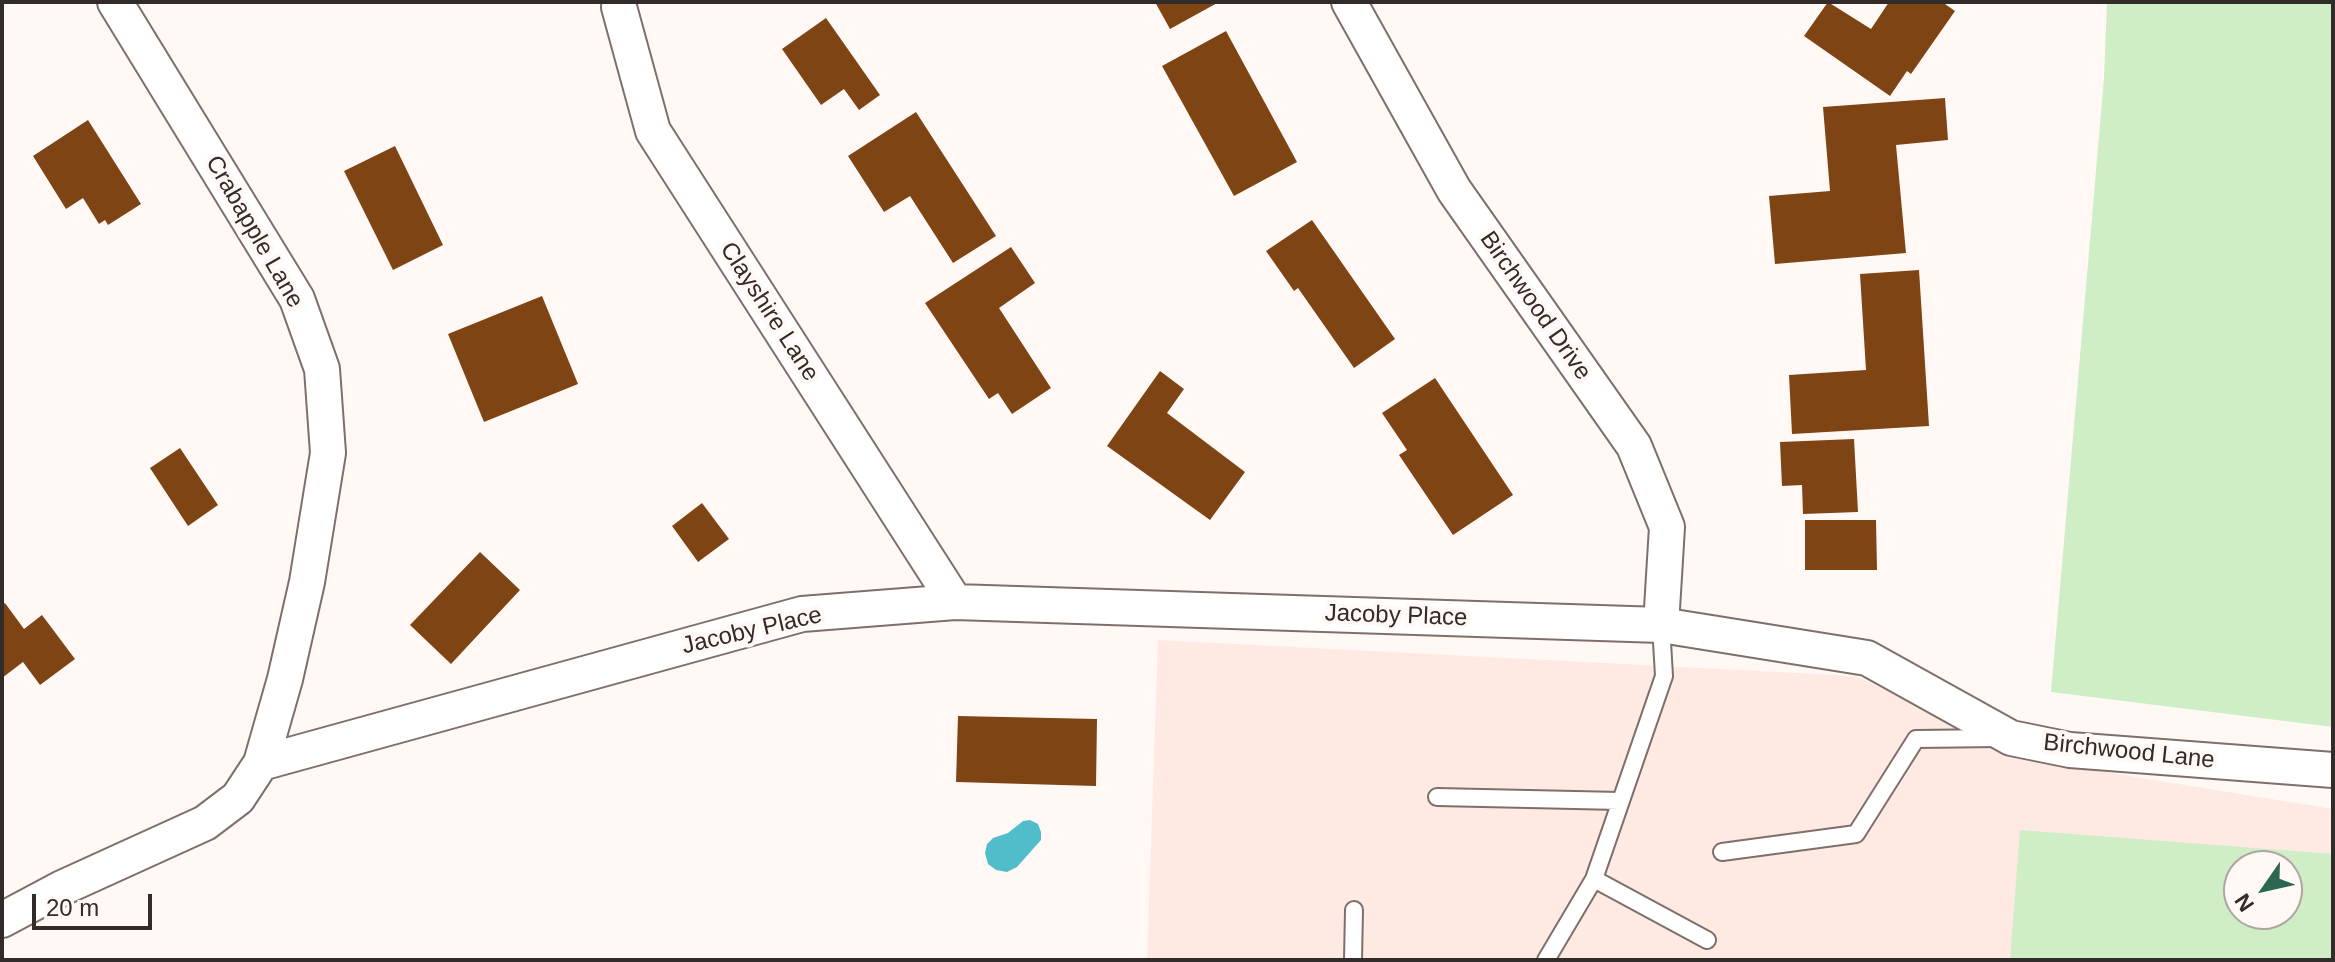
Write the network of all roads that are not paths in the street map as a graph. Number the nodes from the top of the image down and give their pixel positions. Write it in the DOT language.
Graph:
graph roads {
  1 [pos="115,2"];
  2 [pos="1349,2"];
  3 [pos="619,7"];
  4 [pos="955,602"];
  5 [pos="1661,625"];
  6 [pos="2011,738"];
  7 [pos="261,763"];
  8 [pos="2333,770"];
  9 [pos="1437,797"];
  10 [pos="1620,801"];
  11 [pos="1722,852"];
  12 [pos="1594,879"];
  13 [pos="1354,910"];
  14 [pos="2,920"];
  15 [pos="1707,940"];
  16 [pos="1353,960"];
  17 [pos="1546,960"];
  1 -- 7 [label="street, Crabapple Lane"];
  2 -- 5 [label="street, Birchwood Drive"];
  3 -- 4 [label="street, Clayshire Lane"];
  4 -- 5 [label="street, Jacoby Place"];
  4 -- 7 [label="street, Jacoby Place"];
  5 -- 6 [label="street, Birchwood Lane"];
  5 -- 10 [label="lane"];
  6 -- 8 [label="street, Birchwood Lane"];
  6 -- 11 [label="lane"];
  7 -- 14 [label="street"];
  9 -- 10 [label="lane"];
  10 -- 12 [label="lane"];
  12 -- 15 [label="lane"];
  12 -- 17 [label="lane"];
  13 -- 16 [label="lane"];
}
